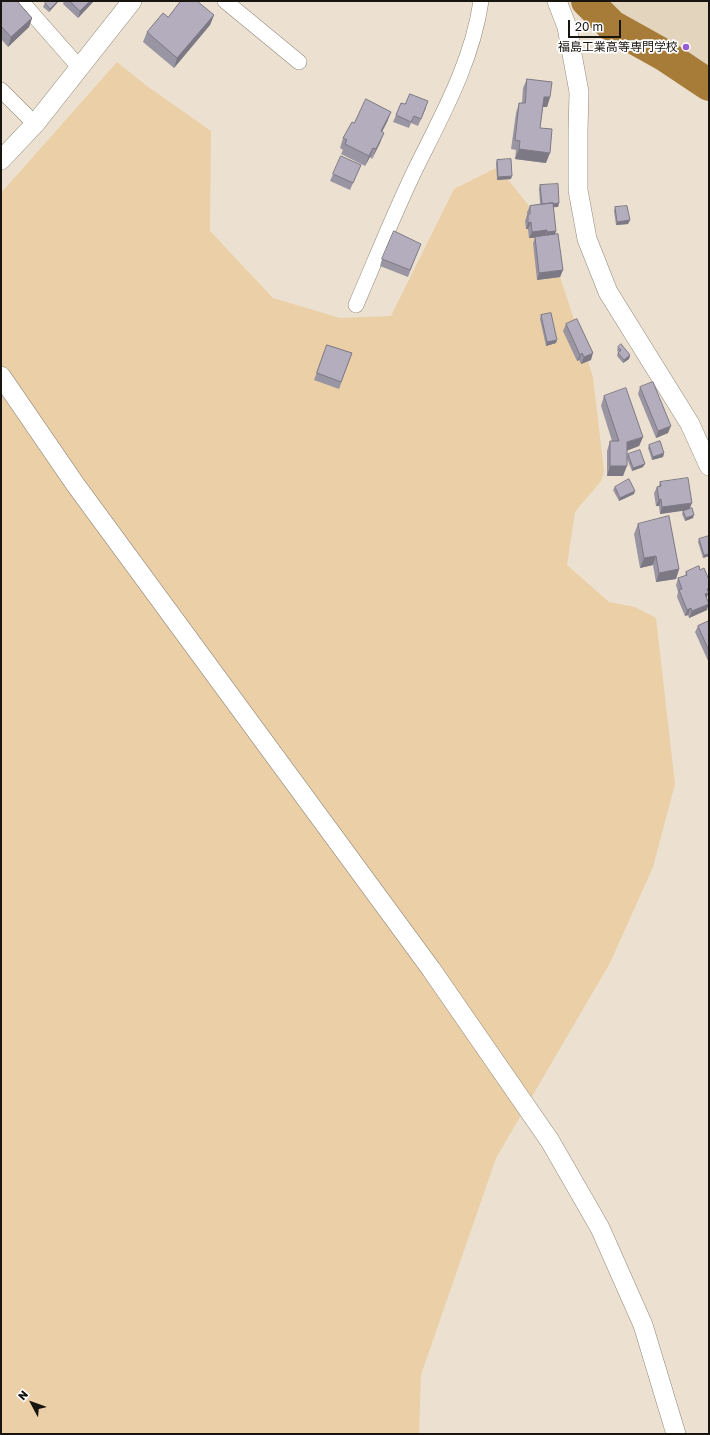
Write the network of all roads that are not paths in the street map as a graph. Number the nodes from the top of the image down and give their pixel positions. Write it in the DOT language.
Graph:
graph roads {
  1 [pos="21,1"];
  2 [pos="132,1"];
  3 [pos="225,1"];
  4 [pos="481,1"];
  5 [pos="557,1"];
  6 [pos="299,62"];
  7 [pos="80,67"];
  8 [pos="1,90"];
  9 [pos="35,124"];
  10 [pos="1,160"];
  11 [pos="356,305"];
  12 [pos="1,376"];
  13 [pos="709,466"];
  14 [pos="676,1434"];
  1 -- 7 [label="street"];
  2 -- 7 [label="street"];
  3 -- 6 [label="street"];
  4 -- 11 [label="street"];
  5 -- 13 [label="street"];
  7 -- 9 [label="street"];
  8 -- 9 [label="street"];
  9 -- 10 [label="street"];
  12 -- 14 [label="street"];
}
